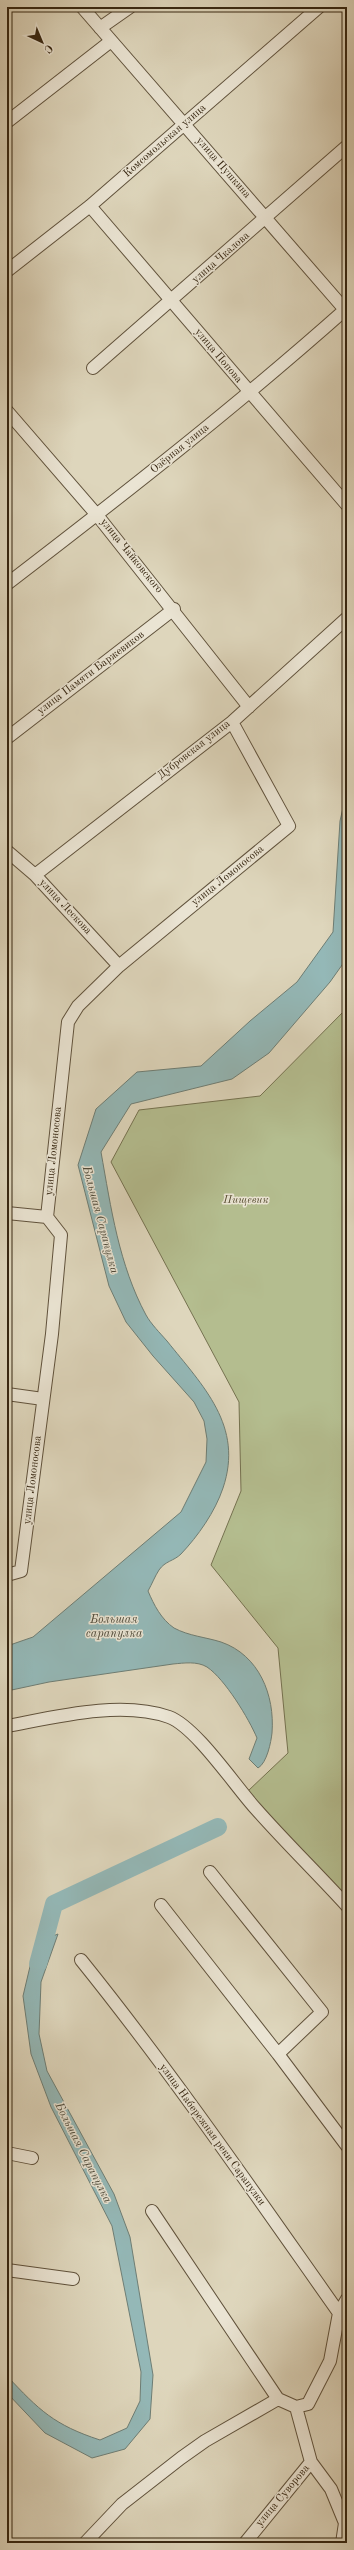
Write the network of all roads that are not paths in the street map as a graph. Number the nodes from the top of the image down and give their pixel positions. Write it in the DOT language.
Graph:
graph roads {
  1 [pos="82,7"];
  2 [pos="130,7"];
  3 [pos="319,7"];
  4 [pos="100,28"];
  5 [pos="111,41"];
  6 [pos="7,122"];
  7 [pos="185,124"];
  8 [pos="347,146"];
  9 [pos="90,206"];
  10 [pos="266,218"];
  11 [pos="7,271"];
  12 [pos="171,300"];
  13 [pos="346,310"];
  14 [pos="93,368"];
  15 [pos="250,393"];
  16 [pos="7,411"];
  17 [pos="347,505"];
  18 [pos="97,515"];
  19 [pos="7,584"];
  20 [pos="174,609"];
  21 [pos="347,618"];
  22 [pos="249,707"];
  23 [pos="232,722"];
  24 [pos="7,738"];
  25 [pos="7,851"];
  26 [pos="35,874"];
  27 [pos="119,966"];
  28 [pos="7,1213"];
  29 [pos="47,1217"];
  30 [pos="7,1394"];
  31 [pos="43,1399"];
  32 [pos="7,1575"];
  33 [pos="7,1726"];
  34 [pos="210,1872"];
  35 [pos="161,1905"];
  36 [pos="347,1906"];
  37 [pos="81,1960"];
  38 [pos="278,2054"];
  39 [pos="347,2146"];
  40 [pos="7,2153"];
  41 [pos="32,2158"];
  42 [pos="152,2211"];
  43 [pos="7,2270"];
  44 [pos="73,2279"];
  45 [pos="347,2299"];
  46 [pos="339,2313"];
  47 [pos="278,2399"];
  48 [pos="296,2406"];
  49 [pos="311,2462"];
  50 [pos="85,2543"];
  51 [pos="245,2543"];
  52 [pos="342,2543"];
  1 -- 4 [label="street, улица Пушкина"];
  2 -- 4 [label="street"];
  3 -- 7 [label="street, Комсомольская улица"];
  4 -- 5 [label="street, улица Пушкина"];
  5 -- 6 [label="street"];
  5 -- 7 [label="street, улица Пушкина"];
  7 -- 9 [label="street, Комсомольская улица"];
  7 -- 10 [label="street, улица Пушкина"];
  8 -- 10 [label="street, улица Чкалова"];
  9 -- 11 [label="street, Комсомольская улица"];
  9 -- 12 [label="street, улица Попова"];
  10 -- 12 [label="street, улица Чкалова"];
  10 -- 13 [label="street, улица Пушкина"];
  12 -- 14 [label="street, улица Чкалова"];
  12 -- 15 [label="street, улица Попова"];
  13 -- 15 [label="street, Озёрная улица"];
  15 -- 17 [label="street, улица Попова"];
  15 -- 18 [label="street, Озёрная улица"];
  16 -- 18 [label="street, улица Чайковского"];
  18 -- 19 [label="street, Озёрная улица"];
  18 -- 20 [label="street, улица Чайковского"];
  20 -- 22 [label="street, улица Чайковского"];
  20 -- 24 [label="street, улица Памяти Баржевиков"];
  21 -- 22 [label="street, Дубровская улица"];
  22 -- 23 [label="street, Дубровская улица"];
  23 -- 26 [label="street, Дубровская улица"];
  23 -- 27 [label="street, улица Ломоносова"];
  25 -- 26 [label="street, улица Лескова"];
  26 -- 27 [label="street, улица Лескова"];
  27 -- 29 [label="street, улица Ломоносова"];
  28 -- 29 [label="street"];
  29 -- 31 [label="street, улица Ломоносова"];
  30 -- 31 [label="street"];
  31 -- 32 [label="street, улица Ломоносова"];
  33 -- 36 [label="street"];
  34 -- 38 [label="street"];
  35 -- 38 [label="street"];
  37 -- 46 [label="street, улица Набережная реки Сарапулки"];
  38 -- 39 [label="street"];
  40 -- 41 [label="street"];
  42 -- 47 [label="street"];
  43 -- 44 [label="street"];
  45 -- 46 [label="street"];
  46 -- 48 [label="street"];
  47 -- 48 [label="street"];
  47 -- 50 [label="street"];
  48 -- 49 [label="street"];
  49 -- 51 [label="street, улица Суворова"];
  49 -- 52 [label="street, улица Суворова"];
}
